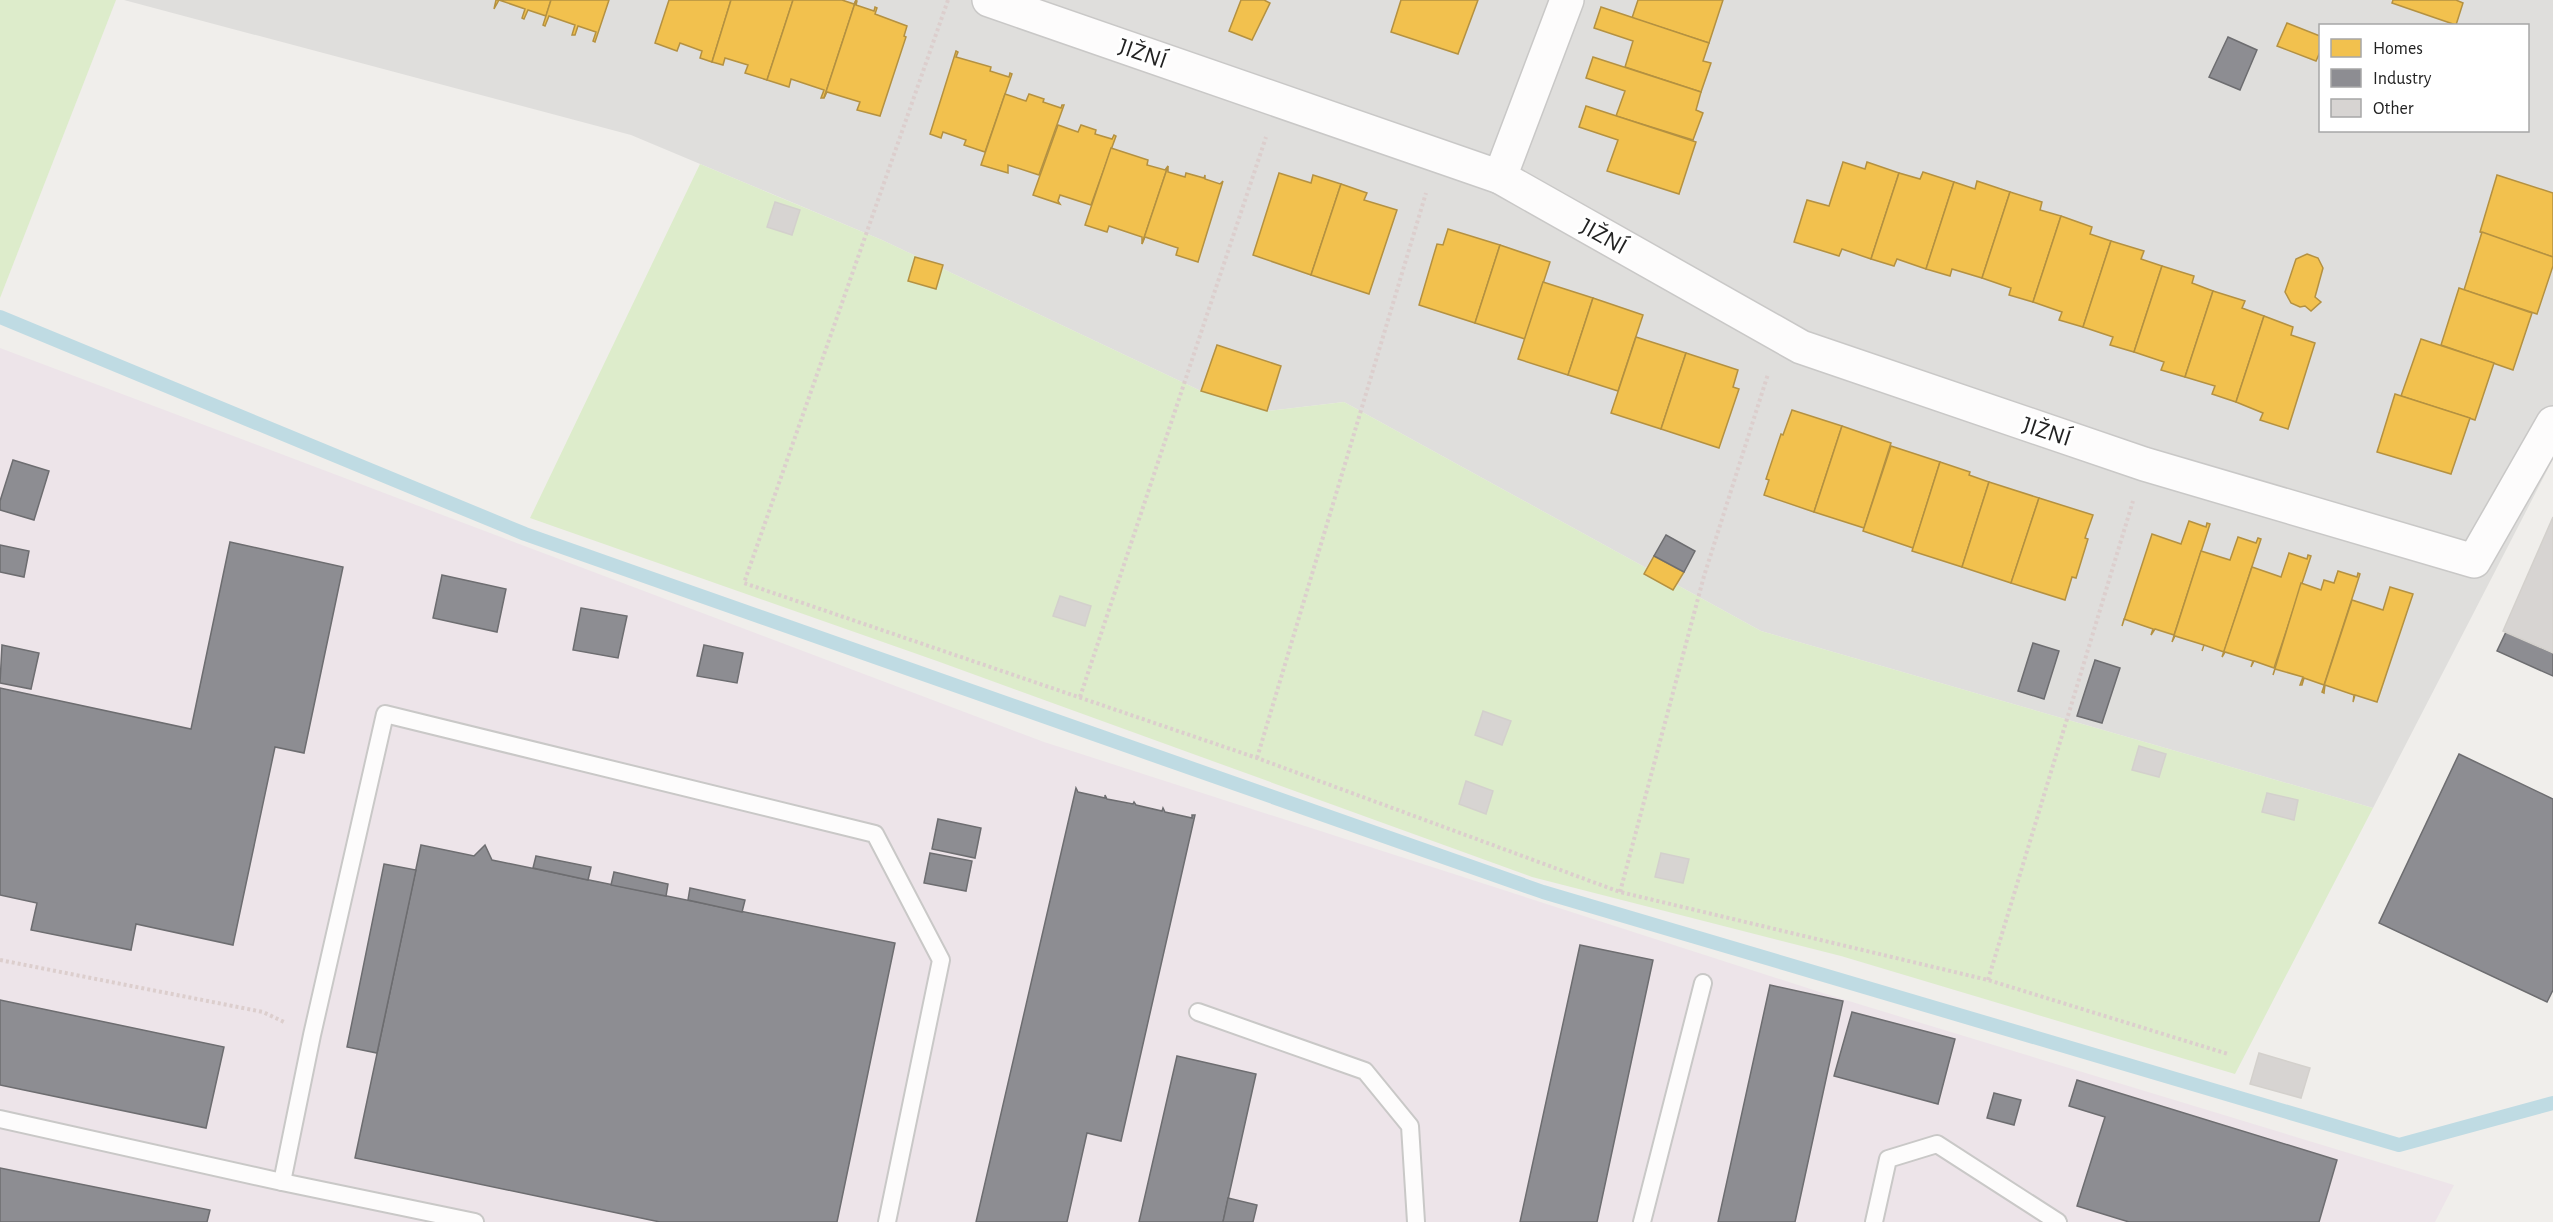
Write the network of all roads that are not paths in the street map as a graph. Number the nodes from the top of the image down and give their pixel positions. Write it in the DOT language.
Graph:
graph roads {
  1 [pos="989,0"];
  2 [pos="1567,0"];
  3 [pos="1500,177"];
  4 [pos="2553,423"];
  5 [pos="1703,983"];
  6 [pos="1198,1012"];
  7 [pos="0,1119"];
  8 [pos="282,1182"];
  9 [pos="475,1222"];
  10 [pos="887,1222"];
  11 [pos="1416,1222"];
  12 [pos="1642,1222"];
  13 [pos="1874,1222"];
  14 [pos="2058,1222"];
  1 -- 3 [label="street, JIŽNÍ"];
  2 -- 3 [label="street"];
  3 -- 4 [label="street, JIŽNÍ"];
  5 -- 12 [label="lane"];
  6 -- 11 [label="lane"];
  7 -- 8 [label="lane"];
  8 -- 9 [label="lane"];
  8 -- 10 [label="lane"];
  13 -- 14 [label="lane"];
}
